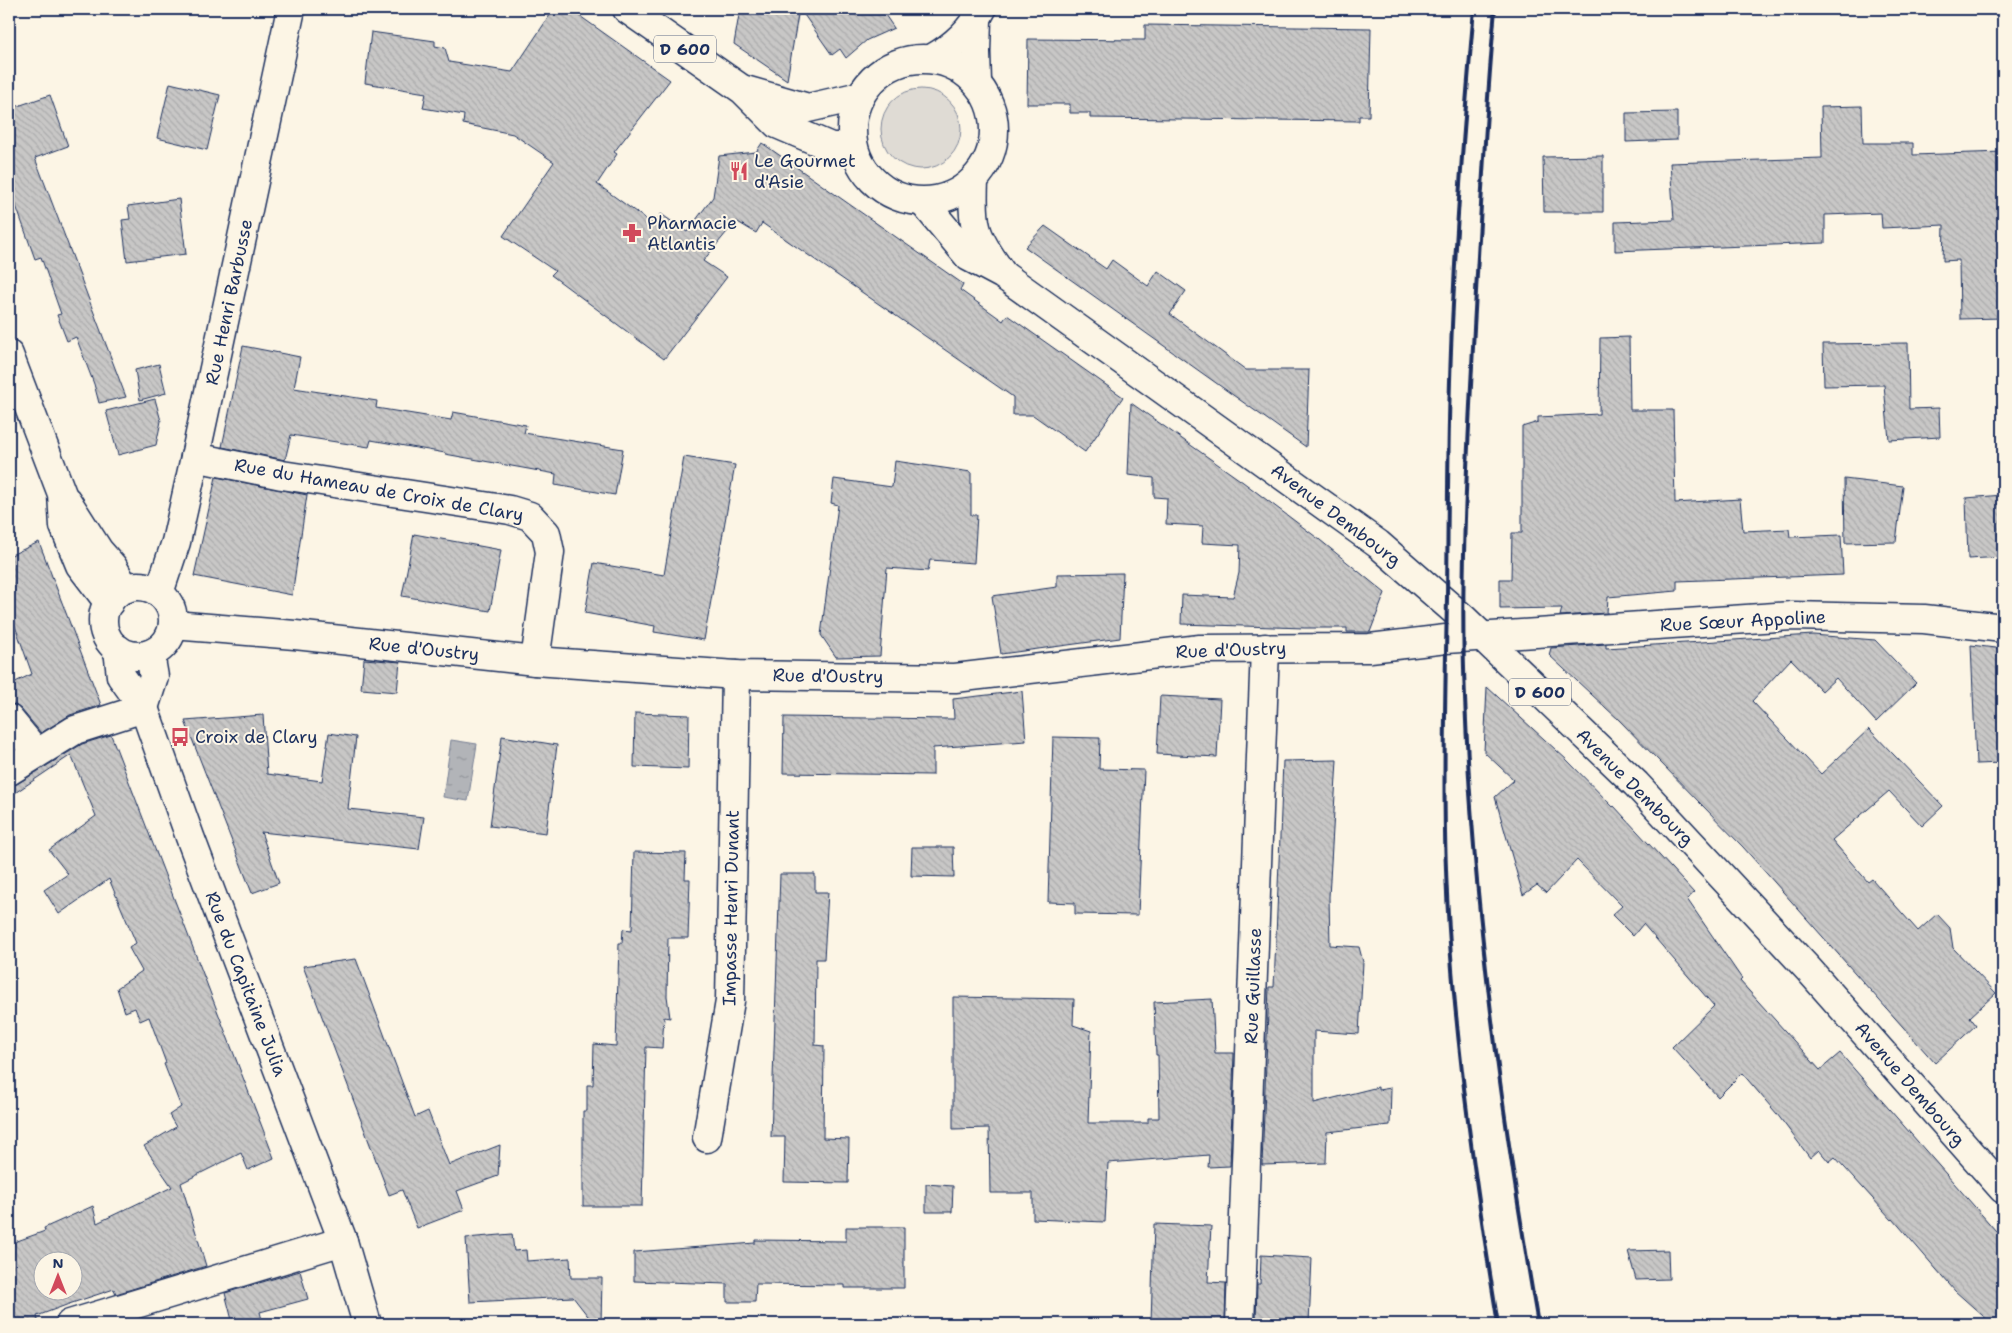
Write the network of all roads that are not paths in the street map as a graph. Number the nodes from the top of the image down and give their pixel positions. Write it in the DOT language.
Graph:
graph roads {
  1 [pos="291,9"];
  2 [pos="627,9"];
  3 [pos="980,14"];
  4 [pos="933,58"];
  5 [pos="977,82"];
  6 [pos="743,90"];
  7 [pos="860,96"];
  8 [pos="853,147"];
  9 [pos="974,181"];
  10 [pos="923,202"];
  11 [pos="1003,275"];
  12 [pos="9,355"];
  13 [pos="196,457"];
  14 [pos="159,593"];
  15 [pos="117,596"];
  16 [pos="173,625"];
  17 [pos="2003,628"];
  18 [pos="1482,636"];
  19 [pos="1266,648"];
  20 [pos="118,649"];
  21 [pos="150,654"];
  22 [pos="534,661"];
  23 [pos="736,675"];
  24 [pos="144,708"];
  25 [pos="9,718"];
  26 [pos="37,753"];
  27 [pos="9,771"];
  28 [pos="707,1138"];
  29 [pos="2003,1189"];
  30 [pos="343,1240"];
  31 [pos="70,1324"];
  32 [pos="367,1324"];
  33 [pos="1240,1324"];
  1 -- 13 [label="street, Rue Henri Barbusse"];
  2 -- 6 [label="street, D 600"];
  3 -- 4 [label="street"];
  3 -- 5 [label="street"];
  4 -- 5 [label="street"];
  4 -- 7 [label="street"];
  5 -- 9 [label="street"];
  6 -- 7 [label="street, D 600"];
  6 -- 8 [label="street, D 600"];
  7 -- 8 [label="street"];
  8 -- 10 [label="street"];
  9 -- 10 [label="street"];
  9 -- 11 [label="street, Avenue Dembourg / D 600"];
  10 -- 11 [label="street, Avenue Dembourg / D 600"];
  11 -- 18 [label="street, Avenue Dembourg / D 600"];
  12 -- 15 [label="street"];
  13 -- 14 [label="street, Rue Henri Barbusse"];
  13 -- 22 [label="street, Rue du Hameau de Croix de Clary"];
  14 -- 15 [label="street"];
  14 -- 16 [label="street"];
  15 -- 20 [label="street, Rue du Capitaine Julia"];
  16 -- 21 [label="street"];
  16 -- 22 [label="street, Rue d'Oustry"];
  17 -- 18 [label="street, Rue Sœur Appoline"];
  18 -- 19 [label="street, Rue d'Oustry"];
  18 -- 29 [label="street, Avenue Dembourg / D 600"];
  19 -- 23 [label="street, Rue d'Oustry"];
  19 -- 33 [label="street, Rue Guillasse"];
  20 -- 21 [label="street"];
  20 -- 24 [label="street, Rue du Capitaine Julia"];
  21 -- 24 [label="street"];
  22 -- 23 [label="street, Rue d'Oustry"];
  23 -- 28 [label="street, Impasse Henri Dunant"];
  24 -- 26 [label="street"];
  24 -- 30 [label="street, Rue du Capitaine Julia"];
  25 -- 26 [label="street"];
  26 -- 27 [label="street"];
  30 -- 31 [label="street"];
  30 -- 32 [label="street, Rue du Capitaine Julia"];
}
